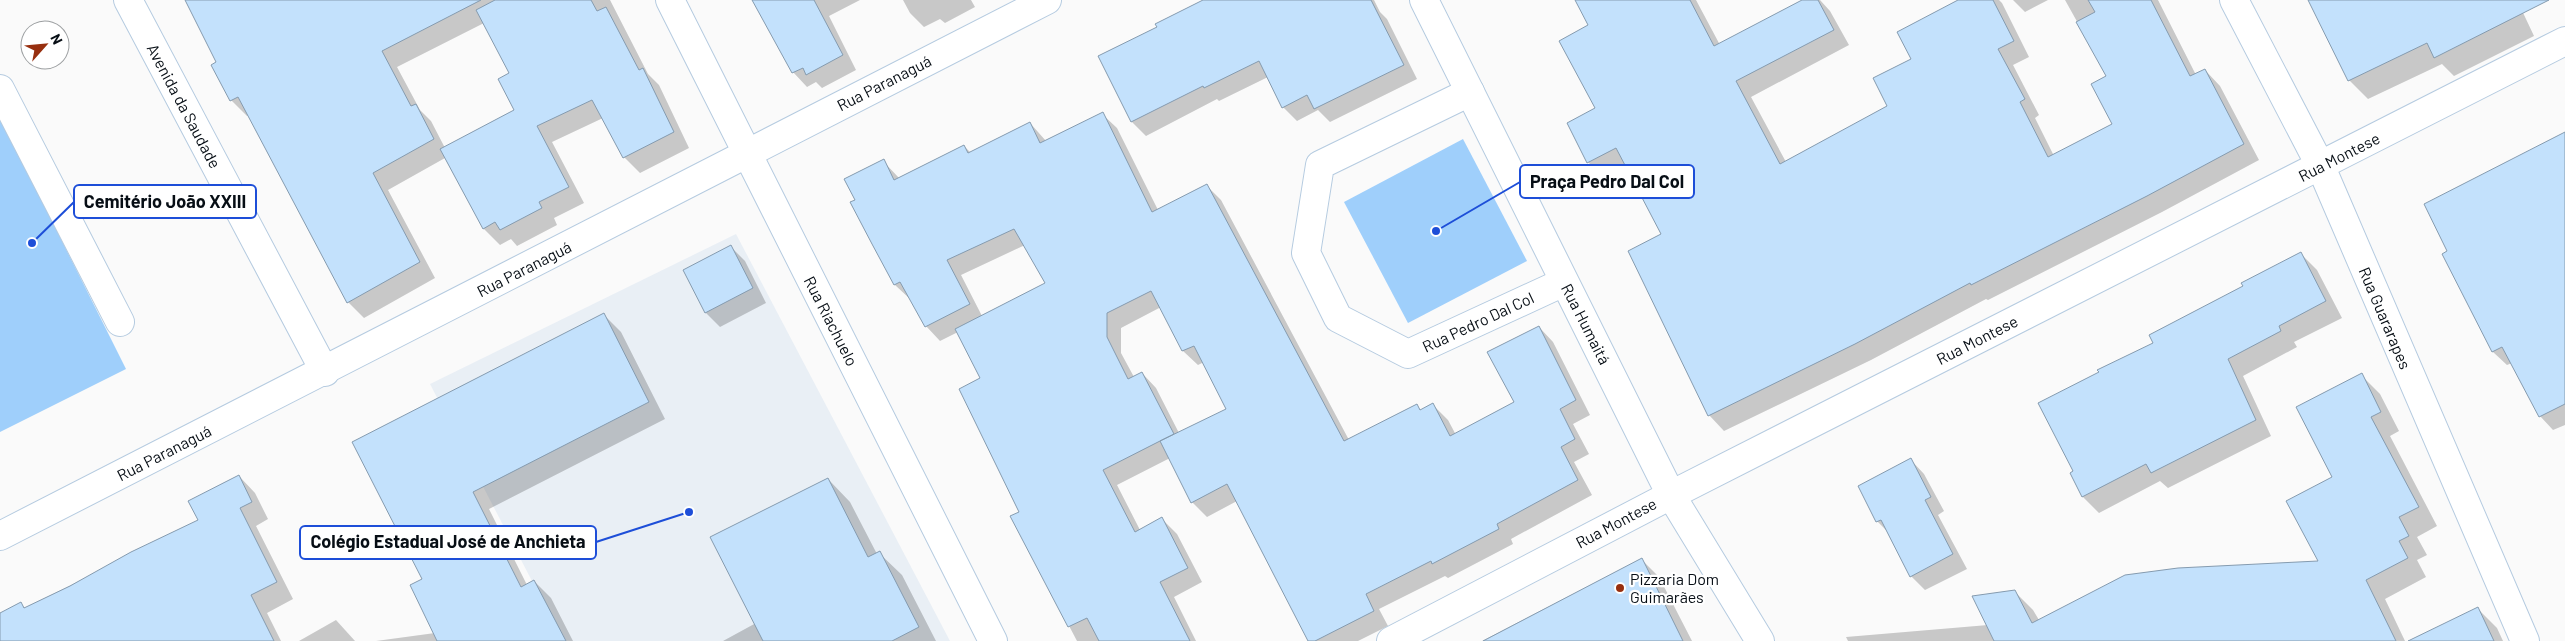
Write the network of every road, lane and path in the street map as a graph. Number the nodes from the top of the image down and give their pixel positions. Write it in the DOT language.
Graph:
graph roads {
  1 [pos="128,0"];
  2 [pos="670,0"];
  3 [pos="1047,0"];
  4 [pos="1424,0"];
  5 [pos="2234,0"];
  6 [pos="2565,41"];
  7 [pos="0,89"];
  8 [pos="1470,92"];
  9 [pos="746,154"];
  10 [pos="2320,166"];
  11 [pos="1564,282"];
  12 [pos="120,322"];
  13 [pos="324,372"];
  14 [pos="1671,495"];
  15 [pos="0,536"];
  16 [pos="993,641"];
  17 [pos="1391,641"];
  18 [pos="1760,641"];
  19 [pos="2524,641"];
  1 -- 13 [label="street, Avenida da Saudade"];
  2 -- 9 [label="street, Rua Riachuelo"];
  3 -- 9 [label="street, Rua Paranaguá"];
  4 -- 8 [label="street, Rua Humaitá"];
  5 -- 10 [label="street, Rua Guararapes"];
  6 -- 10 [label="street, Rua Montese"];
  7 -- 12 [label="street"];
  8 -- 11 [label="street, Rua Humaitá"];
  8 -- 11 [label="street, Rua Pedro Dal Col"];
  9 -- 13 [label="street, Rua Paranaguá"];
  9 -- 16 [label="street, Rua Riachuelo"];
  10 -- 14 [label="street, Rua Montese"];
  10 -- 19 [label="street, Rua Guararapes"];
  11 -- 14 [label="street, Rua Humaitá"];
  13 -- 15 [label="street, Rua Paranaguá"];
  14 -- 17 [label="street, Rua Montese"];
  14 -- 18 [label="street, Rua Humaitá"];
}
